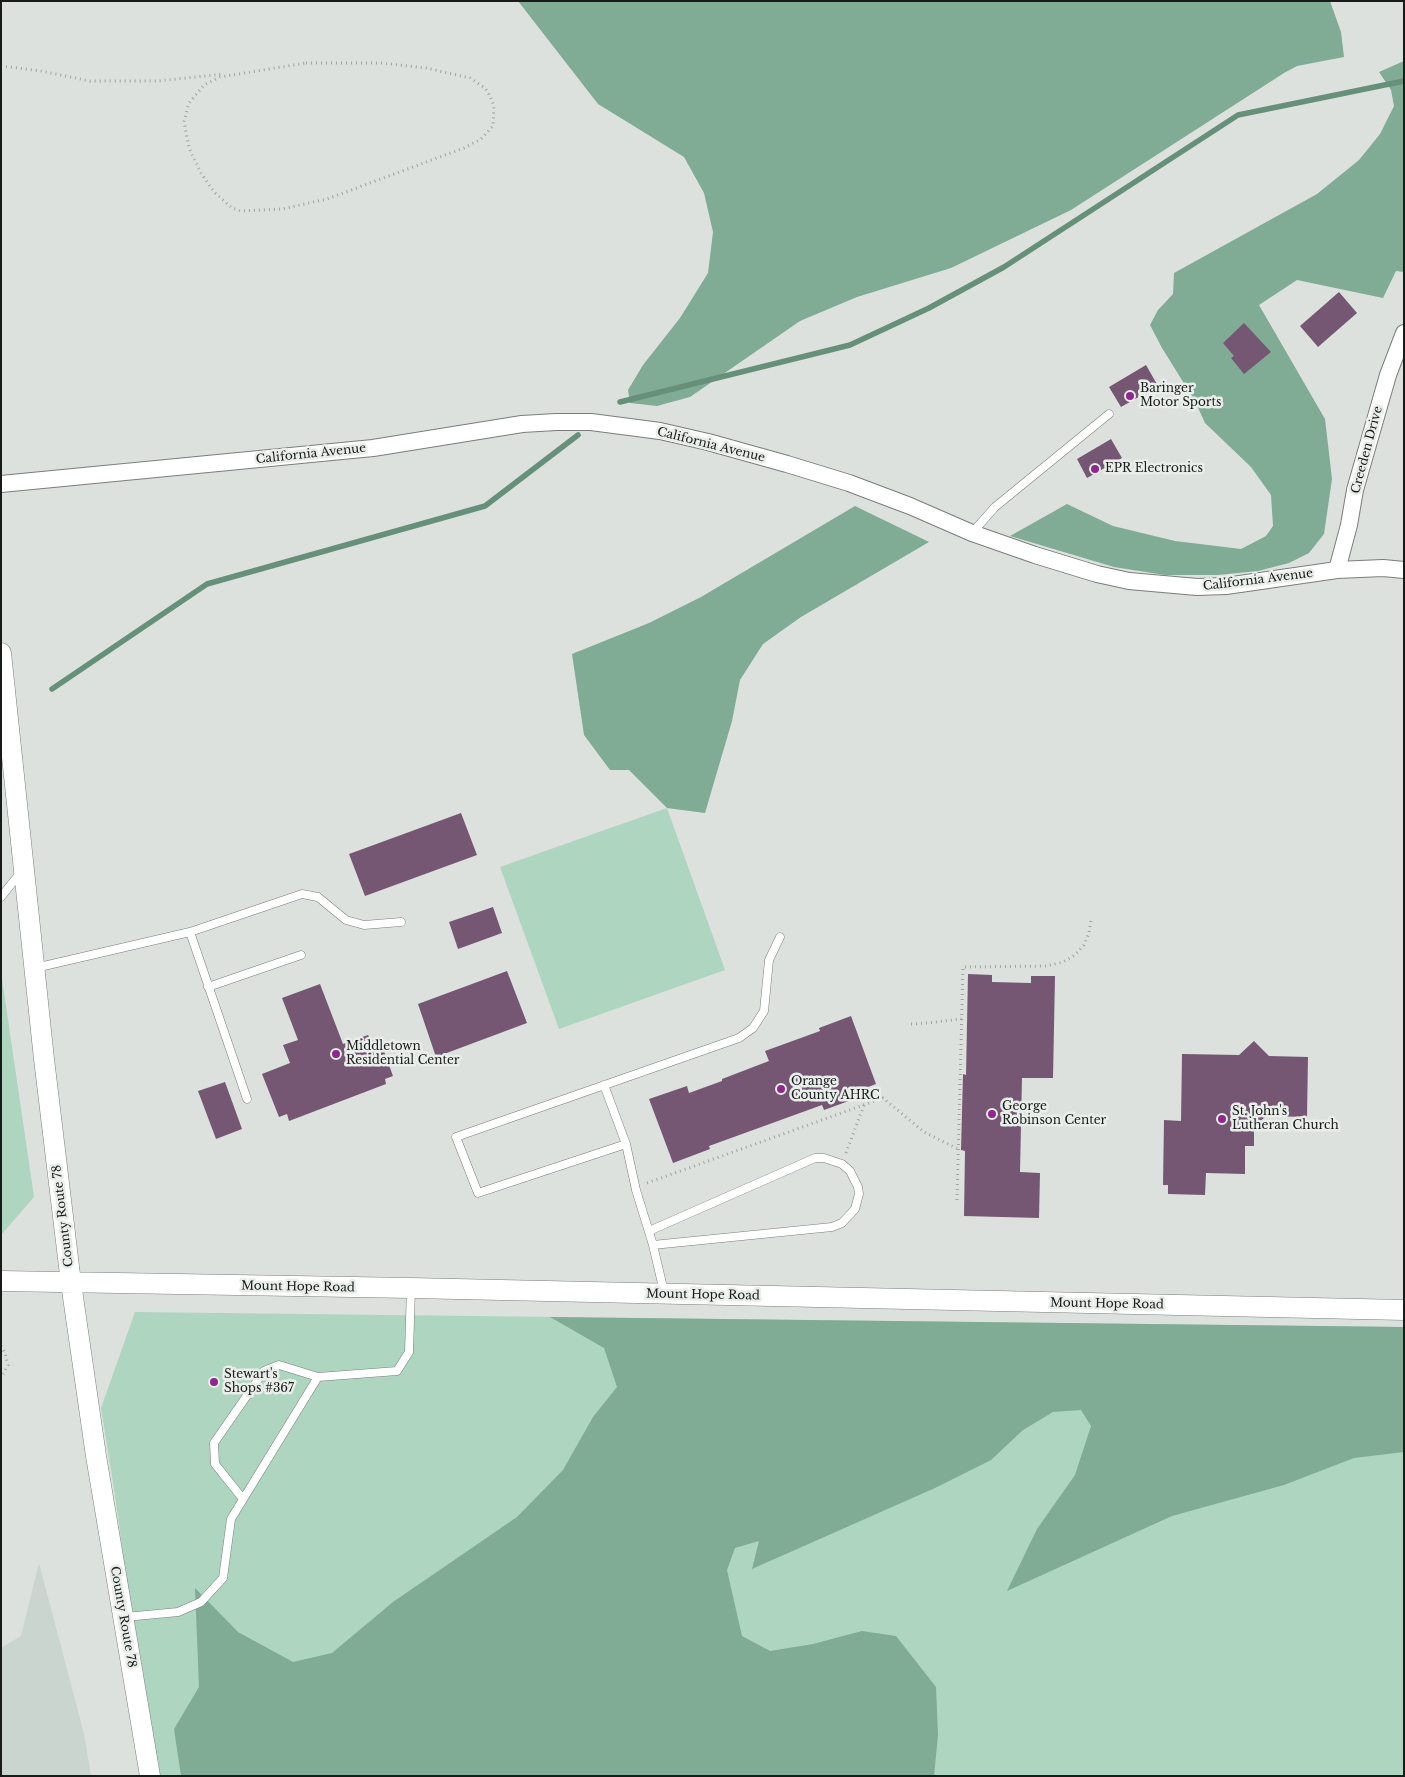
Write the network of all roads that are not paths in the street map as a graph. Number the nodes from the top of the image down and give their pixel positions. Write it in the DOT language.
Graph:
graph roads {
  1 [pos="1404,333"];
  2 [pos="1109,414"];
  3 [pos="1,484"];
  4 [pos="972,533"];
  5 [pos="1337,570"];
  6 [pos="1404,570"];
  7 [pos="1,653"];
  8 [pos="24,869"];
  9 [pos="1,896"];
  10 [pos="401,922"];
  11 [pos="190,932"];
  12 [pos="780,938"];
  13 [pos="301,955"];
  14 [pos="35,968"];
  15 [pos="208,987"];
  16 [pos="604,1085"];
  17 [pos="247,1099"];
  18 [pos="626,1144"];
  19 [pos="648,1231"];
  20 [pos="653,1245"];
  21 [pos="1,1282"];
  22 [pos="72,1283"];
  23 [pos="411,1288"];
  24 [pos="664,1294"];
  25 [pos="1404,1310"];
  26 [pos="318,1377"];
  27 [pos="243,1499"];
  28 [pos="123,1617"];
  29 [pos="150,1776"];
  1 -- 5 [label="street, Creeden Drive"];
  2 -- 4 [label="lane"];
  3 -- 4 [label="street, California Avenue"];
  4 -- 5 [label="street, California Avenue"];
  5 -- 6 [label="street, California Avenue"];
  7 -- 8 [label="street, County Route 78"];
  8 -- 9 [label="lane"];
  8 -- 14 [label="street, County Route 78"];
  10 -- 11 [label="lane"];
  11 -- 14 [label="lane"];
  11 -- 15 [label="lane"];
  12 -- 16 [label="lane"];
  13 -- 15 [label="lane"];
  14 -- 22 [label="street, County Route 78"];
  15 -- 17 [label="lane"];
  16 -- 18 [label="lane"];
  16 -- 18 [label="lane"];
  18 -- 19 [label="lane"];
  19 -- 20 [label="lane"];
  19 -- 20 [label="lane"];
  20 -- 24 [label="lane"];
  21 -- 22 [label="street, Mount Hope Road"];
  22 -- 23 [label="street, Mount Hope Road"];
  22 -- 28 [label="street, County Route 78"];
  23 -- 24 [label="street, Mount Hope Road"];
  23 -- 26 [label="lane"];
  24 -- 25 [label="street, Mount Hope Road"];
  26 -- 27 [label="lane"];
  26 -- 27 [label="lane"];
  27 -- 28 [label="lane"];
  28 -- 29 [label="street, County Route 78"];
}
